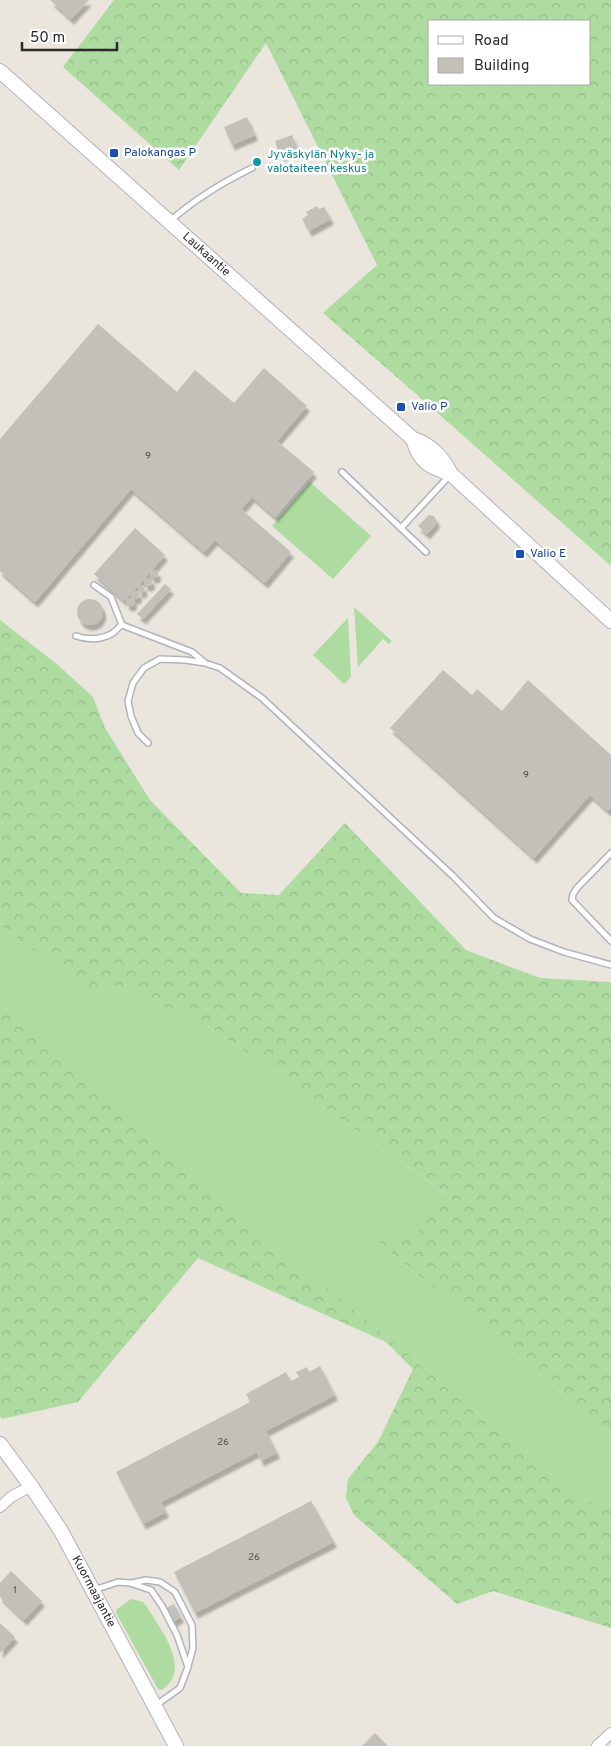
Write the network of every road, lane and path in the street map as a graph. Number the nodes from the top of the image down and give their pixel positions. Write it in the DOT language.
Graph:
graph roads {
  1 [pos="0,70"];
  2 [pos="252,168"];
  3 [pos="169,222"];
  4 [pos="342,472"];
  5 [pos="451,474"];
  6 [pos="401,528"];
  7 [pos="426,552"];
  8 [pos="94,585"];
  9 [pos="611,621"];
  10 [pos="122,625"];
  11 [pos="76,636"];
  12 [pos="205,663"];
  13 [pos="148,743"];
  14 [pos="611,853"];
  15 [pos="611,941"];
  16 [pos="611,965"];
  17 [pos="0,1444"];
  18 [pos="31,1486"];
  19 [pos="0,1507"];
  20 [pos="130,1583"];
  21 [pos="94,1590"];
  22 [pos="188,1667"];
  23 [pos="155,1706"];
  24 [pos="611,1733"];
  25 [pos="176,1746"];
  26 [pos="597,1746"];
  1 -- 3 [label="main road, Laukaantie"];
  2 -- 3 [label="lane"];
  3 -- 5 [label="main road, Laukaantie"];
  4 -- 6 [label="lane"];
  5 -- 6 [label="lane"];
  5 -- 9 [label="main road, Laukaantie"];
  6 -- 7 [label="lane"];
  8 -- 10 [label="lane"];
  10 -- 11 [label="lane"];
  10 -- 12 [label="lane"];
  12 -- 13 [label="lane"];
  12 -- 16 [label="lane"];
  14 -- 15 [label="lane"];
  17 -- 18 [label="main road, Kuormaajantie"];
  18 -- 19 [label="street"];
  18 -- 21 [label="main road, Kuormaajantie"];
  20 -- 21 [label="lane"];
  20 -- 22 [label="lane"];
  20 -- 22 [label="lane"];
  21 -- 23 [label="main road, Kuormaajantie"];
  22 -- 23 [label="lane"];
  23 -- 25 [label="main road, Kuormaajantie"];
  24 -- 26 [label="street"];
}
